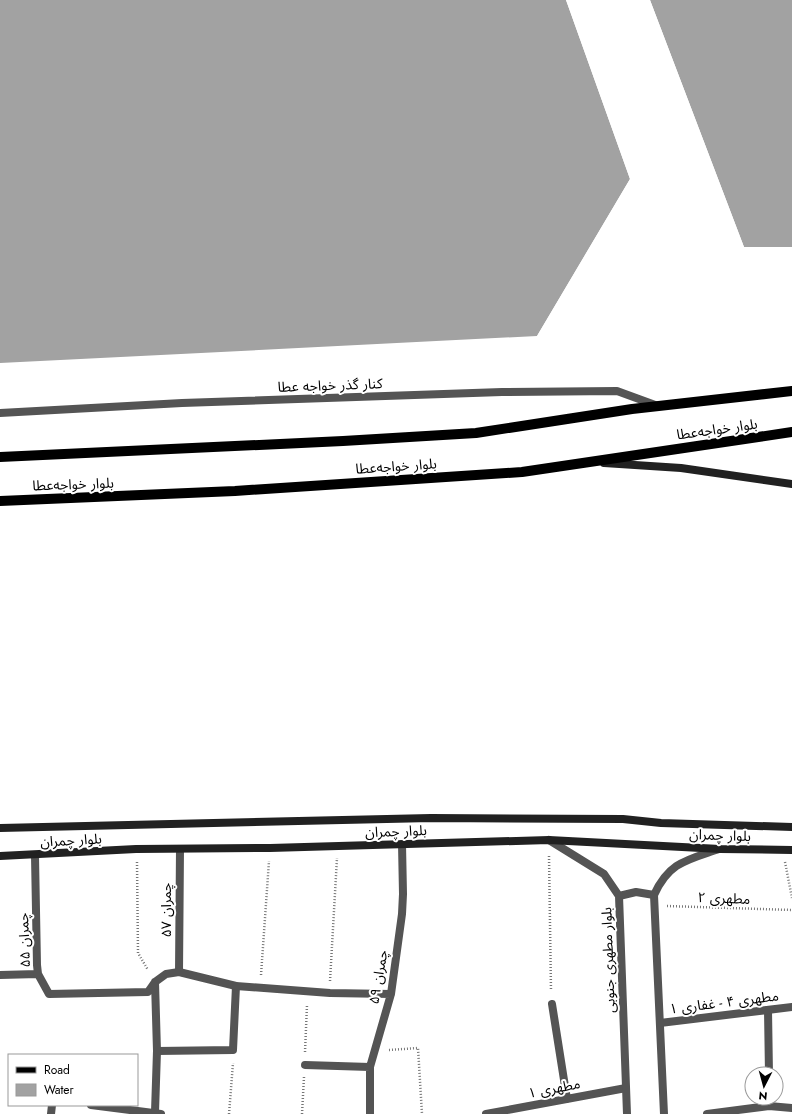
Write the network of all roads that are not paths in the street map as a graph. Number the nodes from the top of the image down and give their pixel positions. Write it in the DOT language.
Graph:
graph roads {
  1 [pos="792,391"];
  2 [pos="659,406"];
  3 [pos="0,413"];
  4 [pos="792,432"];
  5 [pos="0,457"];
  6 [pos="587,461"];
  7 [pos="792,484"];
  8 [pos="0,501"];
  9 [pos="792,827"];
  10 [pos="0,828"];
  11 [pos="549,840"];
  12 [pos="402,844"];
  13 [pos="180,849"];
  14 [pos="720,849"];
  15 [pos="792,850"];
  16 [pos="0,856"];
  17 [pos="35,856"];
  18 [pos="654,895"];
  19 [pos="619,896"];
  20 [pos="179,972"];
  21 [pos="38,974"];
  22 [pos="0,975"];
  23 [pos="155,982"];
  24 [pos="236,986"];
  25 [pos="391,994"];
  26 [pos="552,1004"];
  27 [pos="792,1007"];
  28 [pos="768,1010"];
  29 [pos="660,1024"];
  30 [pos="157,1051"];
  31 [pos="305,1065"];
  32 [pos="769,1066"];
  33 [pos="370,1067"];
  34 [pos="626,1088"];
  35 [pos="567,1099"];
  36 [pos="95,1106"];
  37 [pos="748,1106"];
  38 [pos="116,1111"];
  39 [pos="158,1113"];
  40 [pos="500,1113"];
  41 [pos="370,1114"];
  42 [pos="486,1114"];
  43 [pos="627,1114"];
  44 [pos="664,1114"];
  45 [pos="707,1114"];
  1 -- 2 [label="main road, بلوار خواجه‌عطا"];
  2 -- 3 [label="street, کنار گذر خواجه عطا"];
  2 -- 5 [label="main road, بلوار خواجه‌عطا"];
  4 -- 6 [label="main road, بلوار خواجه‌عطا"];
  6 -- 7 [label="main road"];
  6 -- 8 [label="main road, بلوار خواجه‌عطا"];
  9 -- 10 [label="main road, بلوار چمران"];
  11 -- 12 [label="main road, بلوار چمران"];
  11 -- 14 [label="main road, بلوار چمران"];
  11 -- 19 [label="street, بلوار مطهری جنوبی"];
  12 -- 13 [label="main road, بلوار چمران"];
  12 -- 25 [label="street, چمران ۵۹"];
  13 -- 17 [label="main road, بلوار چمران"];
  13 -- 20 [label="street, چمران ۵۷"];
  14 -- 15 [label="main road, بلوار چمران"];
  14 -- 18 [label="street"];
  16 -- 17 [label="main road, بلوار چمران"];
  17 -- 21 [label="street, چمران ۵۵"];
  18 -- 19 [label="street"];
  18 -- 29 [label="street"];
  19 -- 34 [label="street, بلوار مطهری جنوبی"];
  20 -- 23 [label="street"];
  20 -- 24 [label="street"];
  21 -- 22 [label="street"];
  21 -- 23 [label="street, چمران ۵۵"];
  23 -- 30 [label="street"];
  24 -- 25 [label="street"];
  24 -- 30 [label="street"];
  25 -- 33 [label="street, چمران ۵۹"];
  26 -- 35 [label="street"];
  27 -- 28 [label="street, مطهری ۴ - غفاری ۱"];
  28 -- 29 [label="street, مطهری ۴ - غفاری ۱"];
  28 -- 32 [label="street"];
  29 -- 44 [label="street"];
  30 -- 39 [label="street"];
  31 -- 33 [label="street"];
  33 -- 41 [label="street, چمران ۵۹"];
  34 -- 35 [label="street, مطهری ۱"];
  34 -- 43 [label="street, بلوار مطهری جنوبی"];
  35 -- 40 [label="street, مطهری ۱"];
  36 -- 38 [label="street"];
  37 -- 45 [label="street"];
  38 -- 39 [label="street"];
  40 -- 42 [label="street, مطهری ۱"];
}
